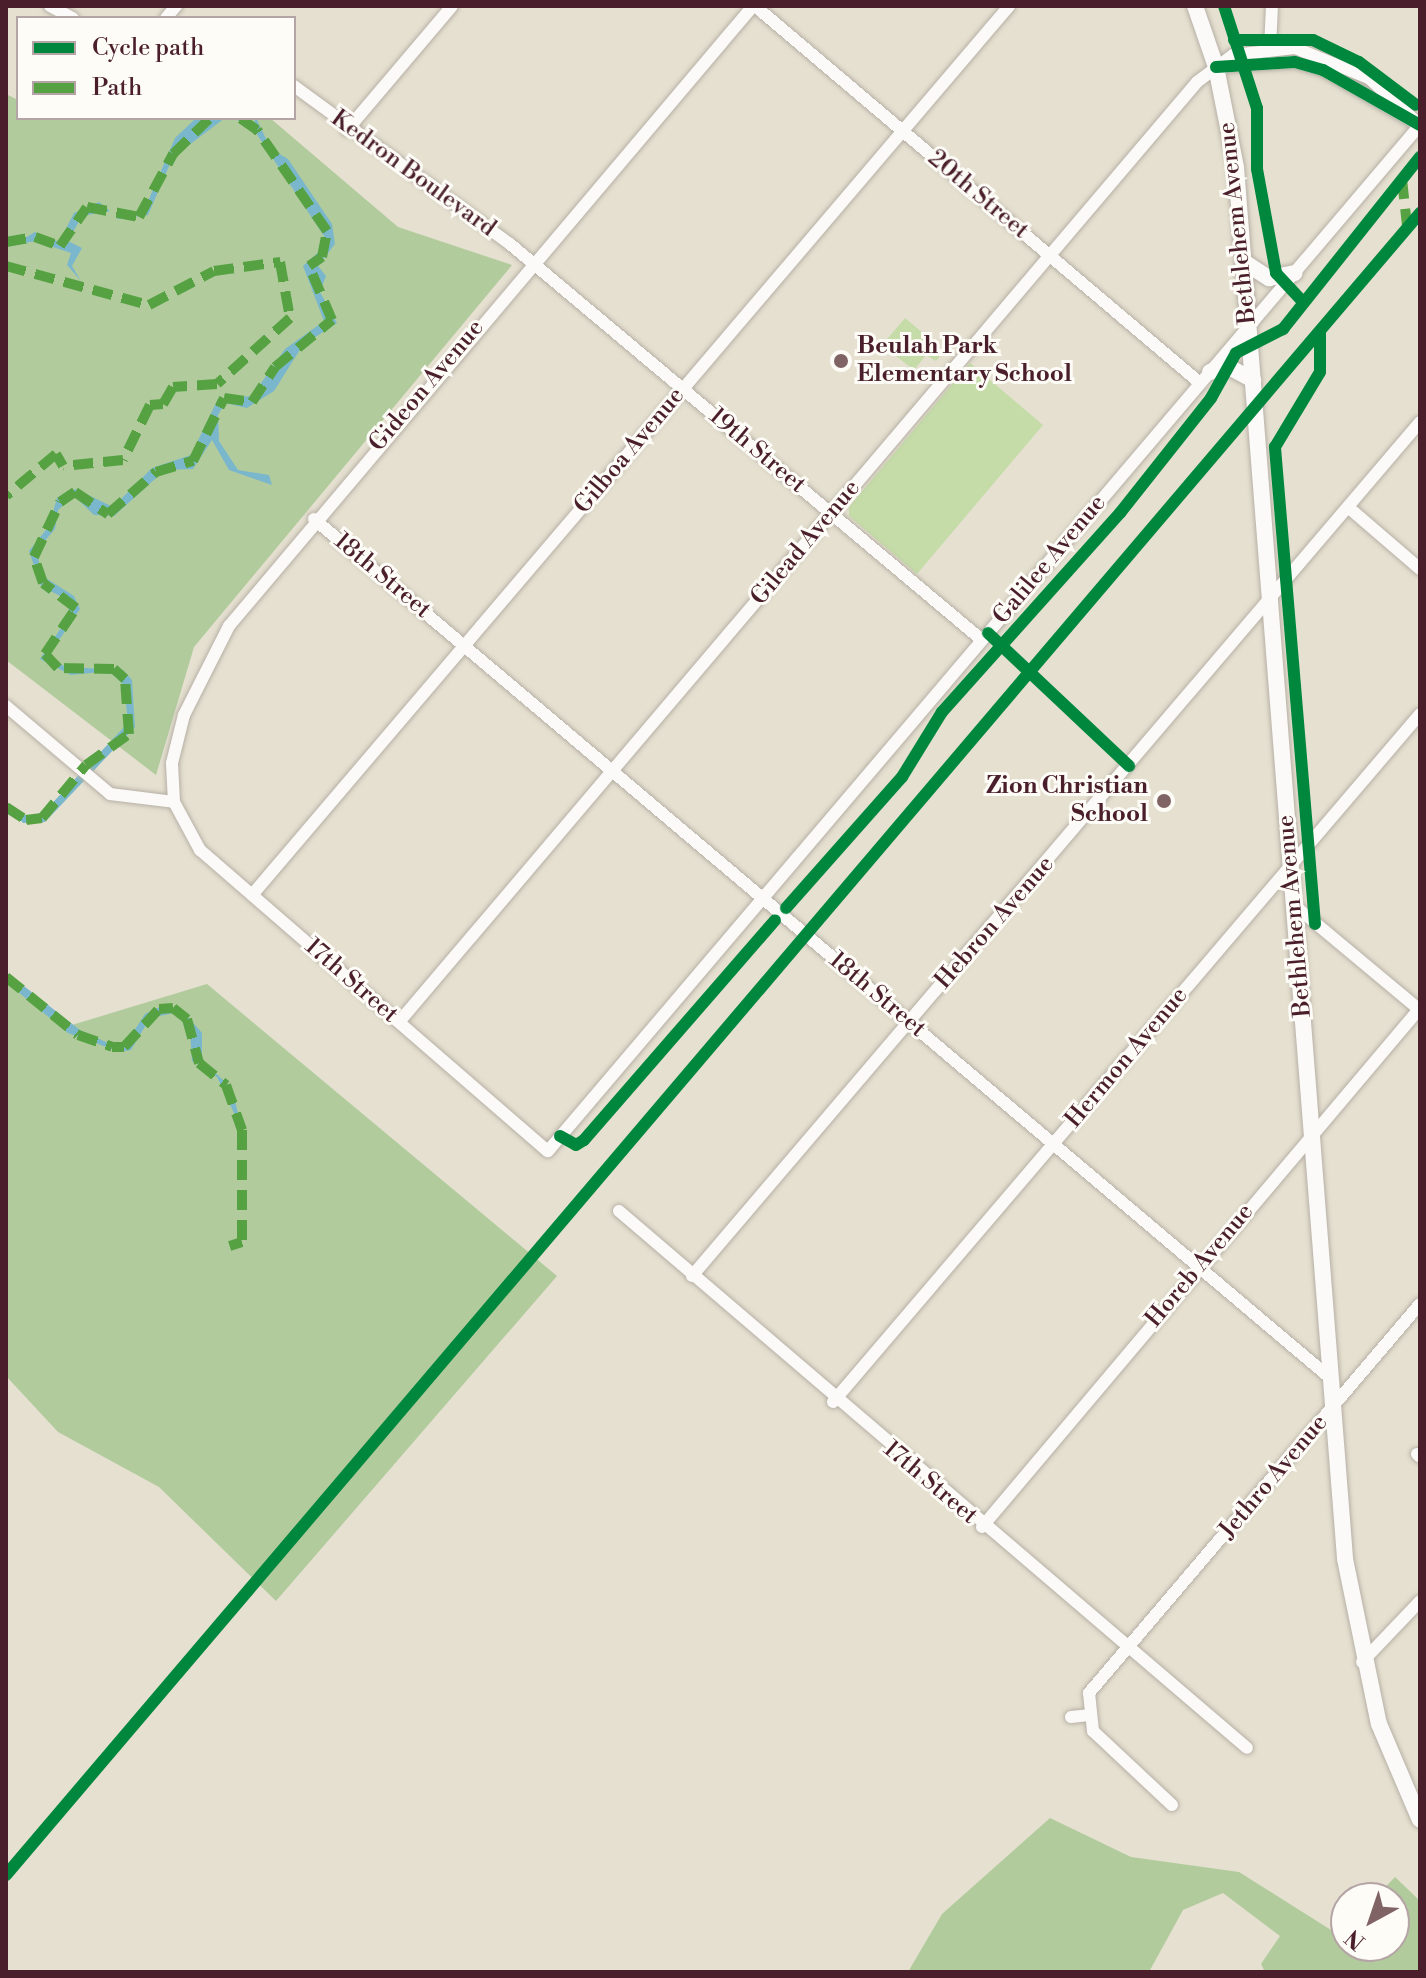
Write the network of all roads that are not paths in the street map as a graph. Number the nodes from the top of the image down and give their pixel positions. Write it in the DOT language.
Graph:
graph roads {
  1 [pos="50,6"];
  2 [pos="452,6"];
  3 [pos="754,6"];
  4 [pos="1009,6"];
  5 [pos="1195,6"];
  6 [pos="1272,6"];
  7 [pos="69,16"];
  8 [pos="1270,48"];
  9 [pos="1216,67"];
  10 [pos="296,88"];
  11 [pos="1420,125"];
  12 [pos="347,130"];
  13 [pos="902,131"];
  14 [pos="1050,256"];
  15 [pos="1244,262"];
  16 [pos="533,263"];
  17 [pos="1295,273"];
  18 [pos="1249,327"];
  19 [pos="1205,378"];
  20 [pos="1253,380"];
  21 [pos="683,389"];
  22 [pos="1420,422"];
  23 [pos="1348,507"];
  24 [pos="831,513"];
  25 [pos="314,519"];
  26 [pos="1420,569"];
  27 [pos="1271,599"];
  28 [pos="982,640"];
  29 [pos="465,646"];
  30 [pos="6,706"];
  31 [pos="1420,714"];
  32 [pos="612,771"];
  33 [pos="174,802"];
  34 [pos="1291,865"];
  35 [pos="252,895"];
  36 [pos="762,897"];
  37 [pos="1295,906"];
  38 [pos="1420,1009"];
  39 [pos="399,1022"];
  40 [pos="909,1022"];
  41 [pos="586,1105"];
  42 [pos="1313,1130"];
  43 [pos="1054,1145"];
  44 [pos="619,1211"];
  45 [pos="1198,1267"];
  46 [pos="692,1276"];
  47 [pos="1420,1304"];
  48 [pos="1330,1378"];
  49 [pos="833,1402"];
  50 [pos="1333,1406"];
  51 [pos="982,1527"];
  52 [pos="1420,1601"];
  53 [pos="1128,1650"];
  54 [pos="1362,1662"];
  55 [pos="1089,1715"];
  56 [pos="1071,1717"];
  57 [pos="1247,1748"];
  58 [pos="1172,1805"];
  59 [pos="1420,1820"];
  1 -- 7 [label="street"];
  2 -- 12 [label="street"];
  3 -- 13 [label="street, 20th Street"];
  3 -- 16 [label="street, Gideon Avenue"];
  4 -- 13 [label="street, Gilboa Avenue"];
  5 -- 9 [label="main road, Bethlehem Avenue"];
  6 -- 8 [label="street"];
  8 -- 9 [label="street, Gilead Avenue"];
  8 -- 11 [label="street"];
  9 -- 11 [label="street"];
  9 -- 14 [label="street, Gilead Avenue"];
  9 -- 15 [label="main road, Bethlehem Avenue"];
  10 -- 12 [label="street, Kedron Boulevard"];
  11 -- 17 [label="street, Galilee Avenue"];
  12 -- 16 [label="street, Kedron Boulevard"];
  13 -- 14 [label="street, 20th Street"];
  13 -- 21 [label="street, Gilboa Avenue"];
  14 -- 19 [label="street, 20th Street"];
  14 -- 24 [label="street, Gilead Avenue"];
  15 -- 17 [label="main road"];
  15 -- 18 [label="main road, Bethlehem Avenue"];
  16 -- 21 [label="street, 19th Street"];
  16 -- 25 [label="street, Gideon Avenue"];
  17 -- 18 [label="street, Galilee Avenue"];
  18 -- 19 [label="street, Galilee Avenue"];
  18 -- 20 [label="main road, Bethlehem Avenue"];
  19 -- 20 [label="main road"];
  19 -- 28 [label="street, Galilee Avenue"];
  20 -- 27 [label="main road, Bethlehem Avenue"];
  21 -- 24 [label="street, 19th Street"];
  21 -- 29 [label="street, Gilboa Avenue"];
  22 -- 23 [label="street, Hebron Avenue"];
  23 -- 26 [label="street"];
  23 -- 27 [label="street, Hebron Avenue"];
  24 -- 28 [label="street, 19th Street"];
  24 -- 32 [label="street, Gilead Avenue"];
  25 -- 29 [label="street, 18th Street"];
  25 -- 33 [label="street, Gideon Avenue"];
  27 -- 34 [label="main road, Bethlehem Avenue"];
  27 -- 40 [label="street, Hebron Avenue"];
  28 -- 36 [label="street, Galilee Avenue"];
  29 -- 32 [label="street, 18th Street"];
  29 -- 35 [label="street, Gilboa Avenue"];
  30 -- 33 [label="street"];
  31 -- 34 [label="street, Hermon Avenue"];
  32 -- 36 [label="street, 18th Street"];
  32 -- 39 [label="street, Gilead Avenue"];
  33 -- 35 [label="street, 17th Street"];
  34 -- 37 [label="main road, Bethlehem Avenue"];
  34 -- 43 [label="street, Hermon Avenue"];
  35 -- 39 [label="street, 17th Street"];
  36 -- 40 [label="street, 18th Street"];
  36 -- 41 [label="street, Galilee Avenue"];
  37 -- 38 [label="street"];
  37 -- 42 [label="main road, Bethlehem Avenue"];
  38 -- 42 [label="street, Horeb Avenue"];
  39 -- 41 [label="street, 17th Street"];
  40 -- 43 [label="street, 18th Street"];
  40 -- 46 [label="street, Hebron Avenue"];
  42 -- 45 [label="street, Horeb Avenue"];
  42 -- 48 [label="main road, Bethlehem Avenue"];
  43 -- 45 [label="street, 18th Street"];
  43 -- 49 [label="street, Hermon Avenue"];
  44 -- 46 [label="street, 17th Street"];
  45 -- 48 [label="street, 18th Street"];
  45 -- 51 [label="street, Horeb Avenue"];
  46 -- 49 [label="street, 17th Street"];
  47 -- 50 [label="street, Jethro Avenue"];
  48 -- 50 [label="main road, Bethlehem Avenue"];
  49 -- 51 [label="street, 17th Street"];
  50 -- 53 [label="street, Jethro Avenue"];
  50 -- 54 [label="main road, Bethlehem Avenue"];
  51 -- 53 [label="street, 17th Street"];
  52 -- 54 [label="street"];
  53 -- 55 [label="street, Jethro Avenue"];
  53 -- 57 [label="street, 17th Street"];
  54 -- 59 [label="main road, Bethlehem Avenue"];
  55 -- 56 [label="street"];
  55 -- 58 [label="street"];
}
